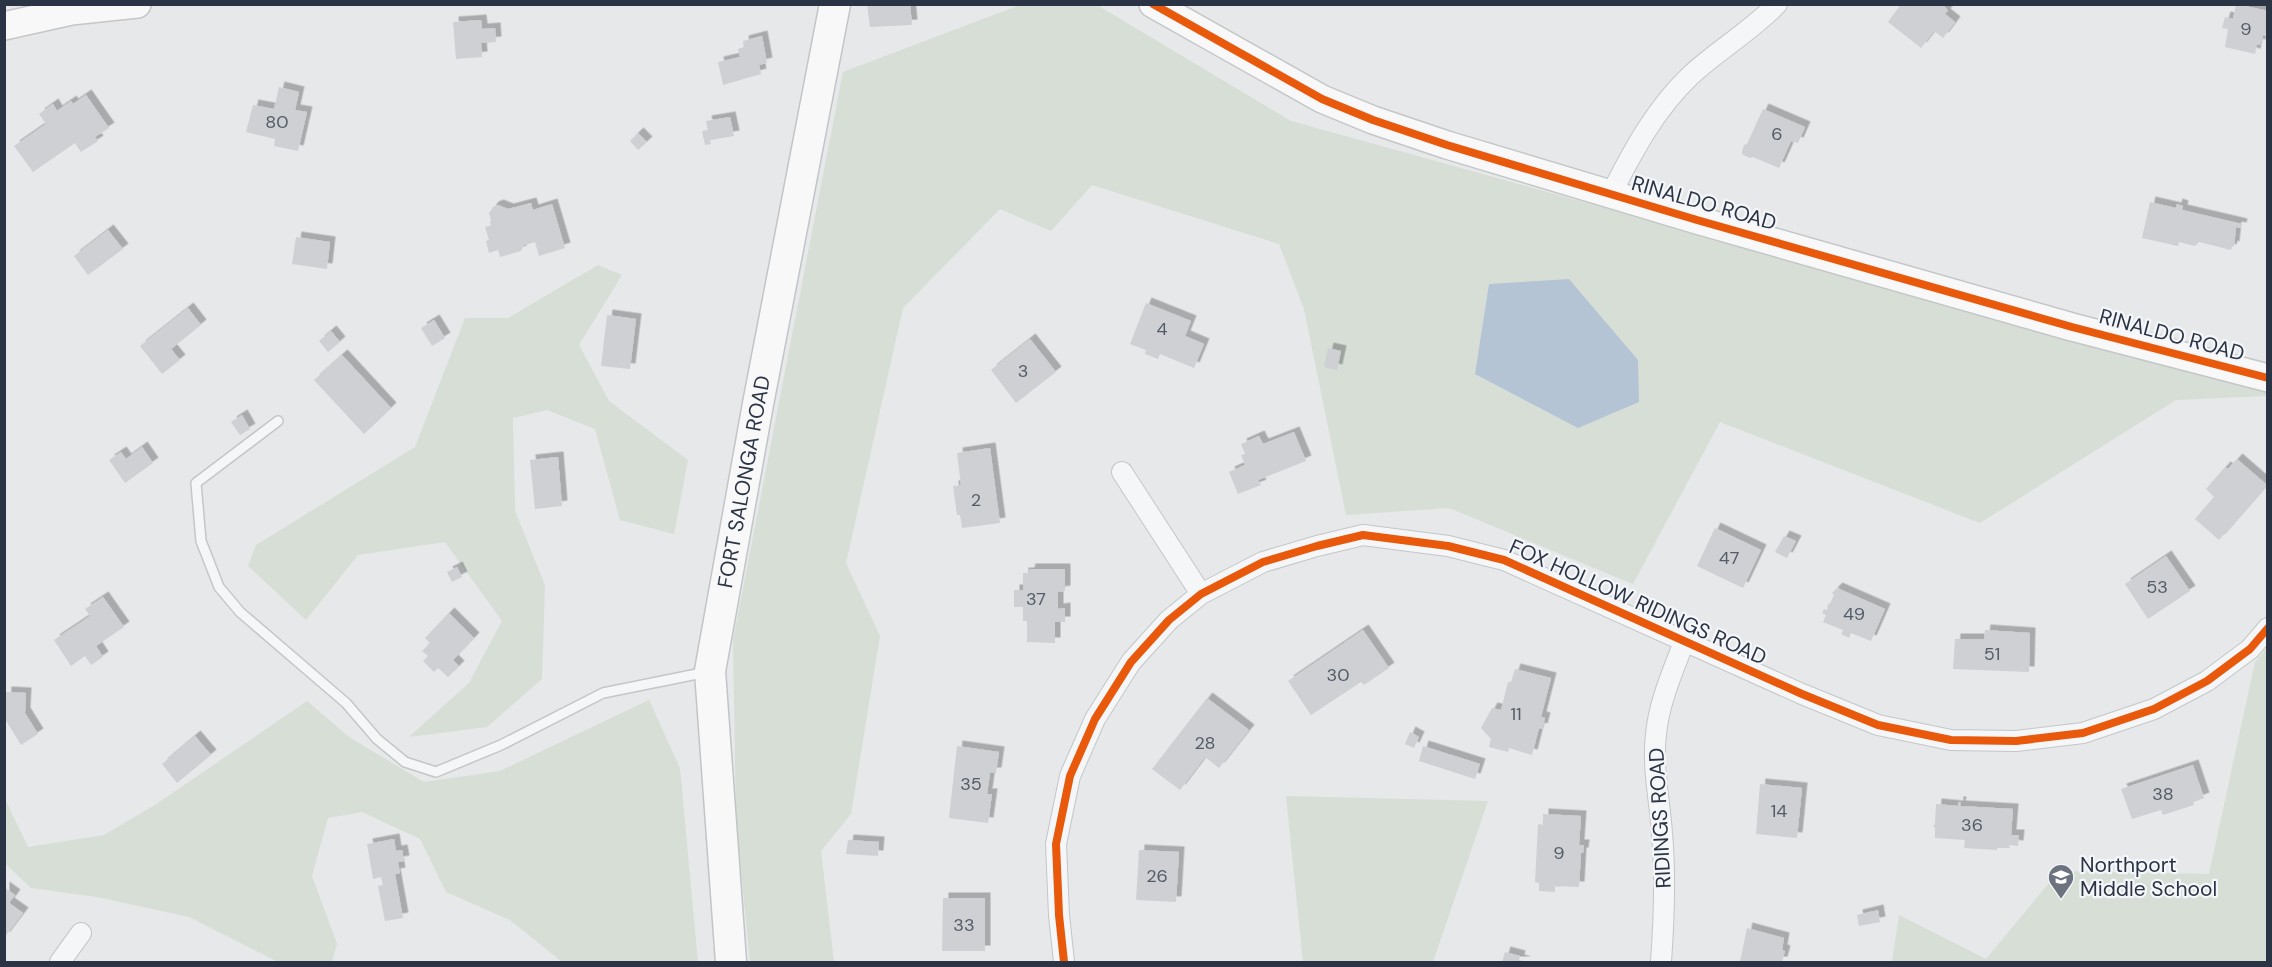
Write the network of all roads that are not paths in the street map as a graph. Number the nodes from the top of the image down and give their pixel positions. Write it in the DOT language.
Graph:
graph roads {
  1 [pos="137,4"];
  2 [pos="835,4"];
  3 [pos="1153,4"];
  4 [pos="1777,4"];
  5 [pos="4,26"];
  6 [pos="1611,194"];
  7 [pos="2268,378"];
  8 [pos="278,421"];
  9 [pos="1122,472"];
  10 [pos="1201,594"];
  11 [pos="2268,628"];
  12 [pos="1683,642"];
  13 [pos="710,671"];
  14 [pos="81,933"];
  15 [pos="60,963"];
  16 [pos="731,963"];
  17 [pos="1064,963"];
  18 [pos="1661,963"];
  1 -- 5 [label="street"];
  2 -- 13 [label="main road, FORT SALONGA ROAD"];
  3 -- 6 [label="street, RINALDO ROAD"];
  4 -- 6 [label="street"];
  6 -- 7 [label="street, RINALDO ROAD"];
  8 -- 13 [label="lane"];
  9 -- 10 [label="street"];
  10 -- 12 [label="street, FOX HOLLOW RIDINGS ROAD"];
  10 -- 17 [label="street, FOX HOLLOW RIDINGS ROAD"];
  11 -- 12 [label="street, FOX HOLLOW RIDINGS ROAD"];
  12 -- 18 [label="street, RIDINGS ROAD"];
  13 -- 16 [label="main road, FORT SALONGA ROAD"];
  14 -- 15 [label="street"];
}
